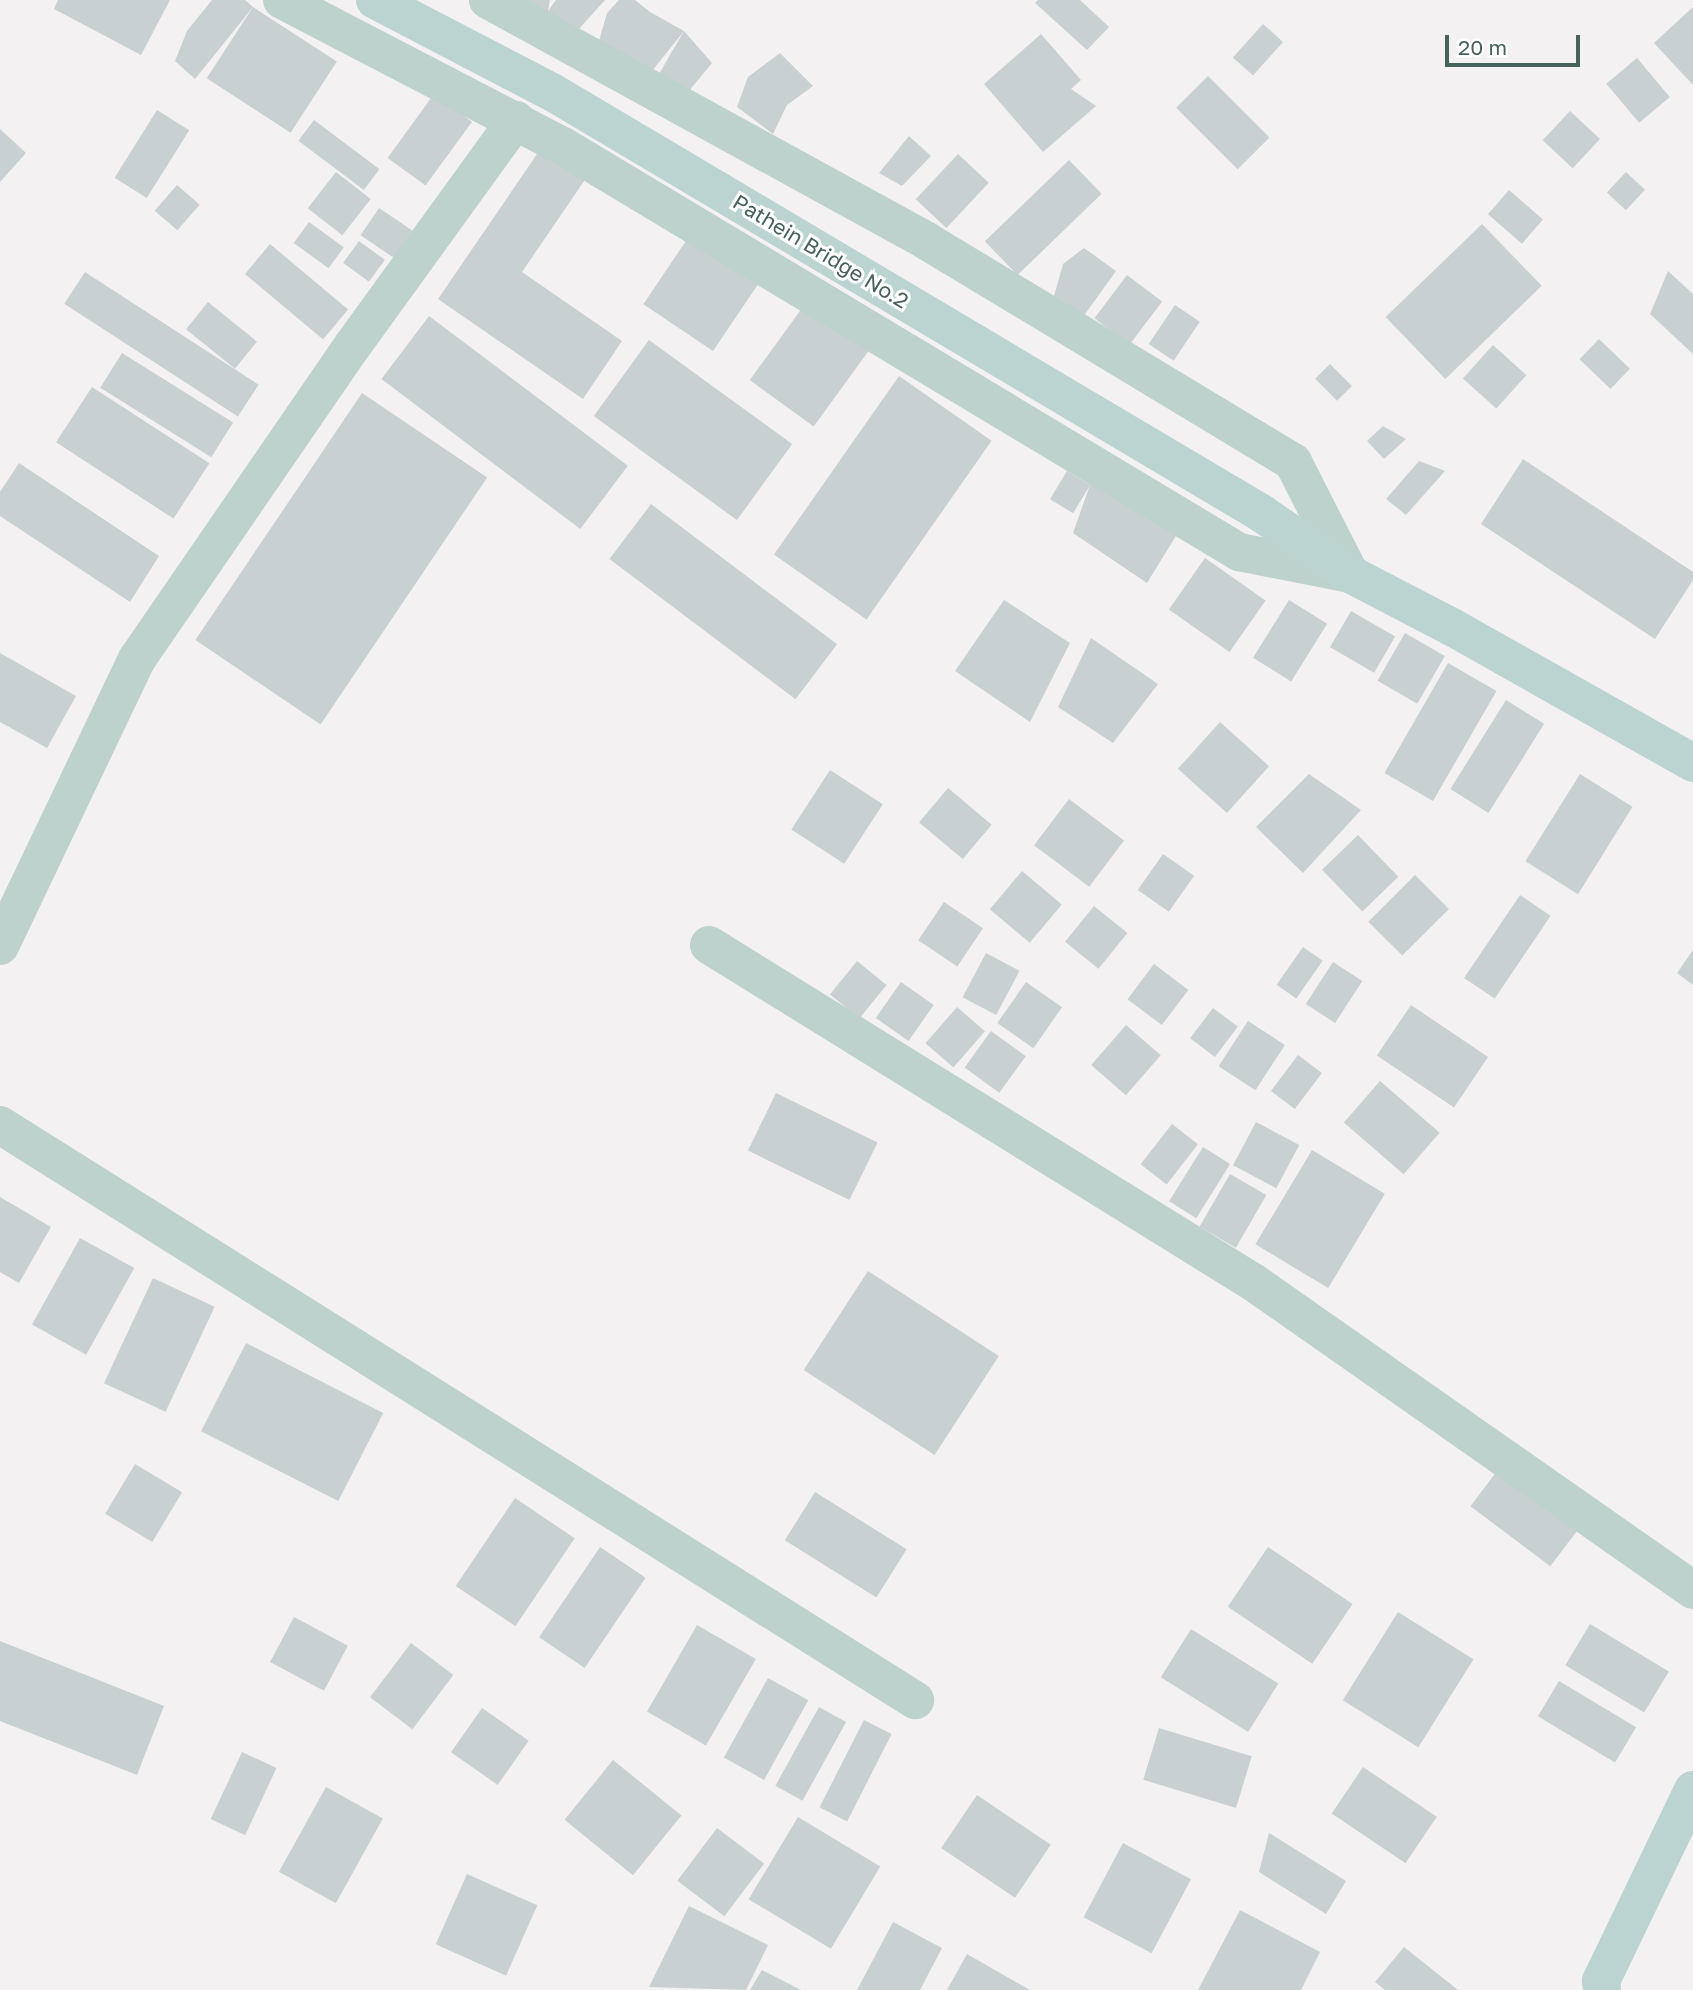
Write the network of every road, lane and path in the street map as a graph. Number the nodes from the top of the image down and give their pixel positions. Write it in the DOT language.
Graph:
graph roads {
  1 [pos="282,0"];
  2 [pos="375,0"];
  3 [pos="488,0"];
  4 [pos="516,120"];
  5 [pos="1350,574"];
  6 [pos="1693,764"];
  7 [pos="0,946"];
  8 [pos="709,946"];
  9 [pos="0,1125"];
  10 [pos="1693,1590"];
  11 [pos="915,1700"];
  12 [pos="1693,1790"];
  13 [pos="1594,1987"];
  1 -- 4 [label="street"];
  2 -- 5 [label="street, Pathein Bridge No.2"];
  3 -- 5 [label="street"];
  4 -- 5 [label="street"];
  4 -- 7 [label="street"];
  5 -- 6 [label="street, Pathein Bridge No.2"];
  8 -- 10 [label="street"];
  9 -- 11 [label="street"];
  12 -- 13 [label="street"];
}
